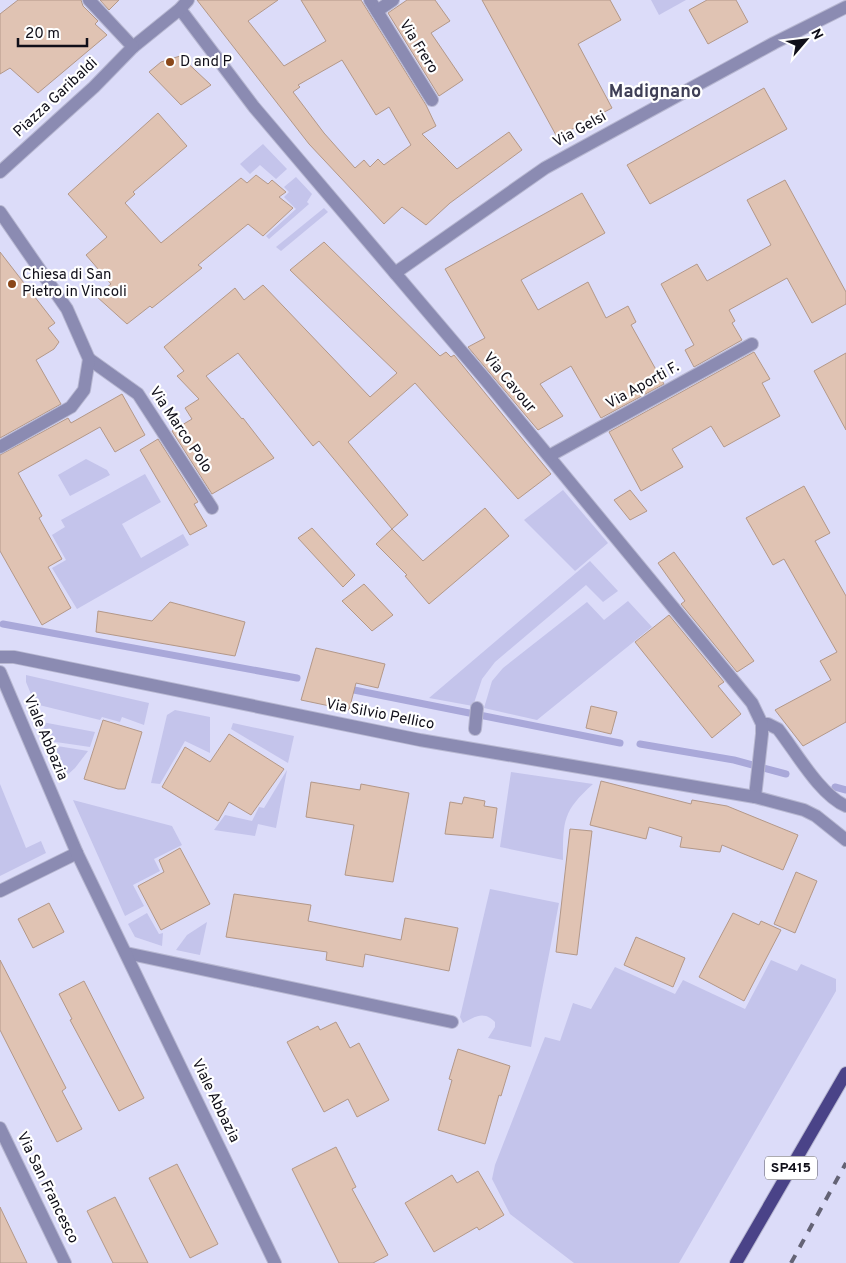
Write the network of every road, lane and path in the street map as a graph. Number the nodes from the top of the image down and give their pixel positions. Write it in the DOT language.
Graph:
graph roads {
  1 [pos="89,0"];
  2 [pos="393,0"];
  3 [pos="184,4"];
  4 [pos="373,6"];
  5 [pos="846,7"];
  6 [pos="133,47"];
  7 [pos="432,100"];
  8 [pos="0,172"];
  9 [pos="0,212"];
  10 [pos="394,273"];
  11 [pos="752,344"];
  12 [pos="88,359"];
  13 [pos="0,447"];
  14 [pos="549,456"];
  15 [pos="212,508"];
  16 [pos="0,657"];
  17 [pos="0,672"];
  18 [pos="478,708"];
  19 [pos="762,724"];
  20 [pos="475,728"];
  21 [pos="755,797"];
  22 [pos="846,806"];
  23 [pos="846,840"];
  24 [pos="77,852"];
  25 [pos="0,891"];
  26 [pos="126,953"];
  27 [pos="452,1022"];
  28 [pos="846,1073"];
  29 [pos="0,1128"];
  30 [pos="65,1263"];
  31 [pos="275,1263"];
  32 [pos="736,1263"];
  1 -- 6 [label="street"];
  2 -- 4 [label="street, Via Frero"];
  3 -- 6 [label="street, Piazza Garibaldi"];
  3 -- 10 [label="street, Via Cavour"];
  4 -- 7 [label="street, Via Frero"];
  5 -- 10 [label="street, Via Gelsi"];
  6 -- 8 [label="street, Piazza Garibaldi"];
  9 -- 12 [label="street"];
  10 -- 14 [label="street, Via Cavour"];
  11 -- 14 [label="street, Via Aporti F."];
  12 -- 13 [label="street"];
  12 -- 15 [label="street, Via Marco Polo"];
  14 -- 19 [label="street, Via Cavour"];
  16 -- 21 [label="street, Via Silvio Pellico"];
  17 -- 24 [label="street, Viale Abbazia"];
  18 -- 20 [label="street"];
  19 -- 21 [label="street"];
  19 -- 22 [label="street"];
  21 -- 23 [label="street, Via Silvio Pellico"];
  24 -- 25 [label="street"];
  24 -- 26 [label="street, Viale Abbazia"];
  26 -- 27 [label="street"];
  26 -- 31 [label="street, Viale Abbazia"];
  28 -- 32 [label="main road, SP415"];
  29 -- 30 [label="street, Via San Francesco"];
}
